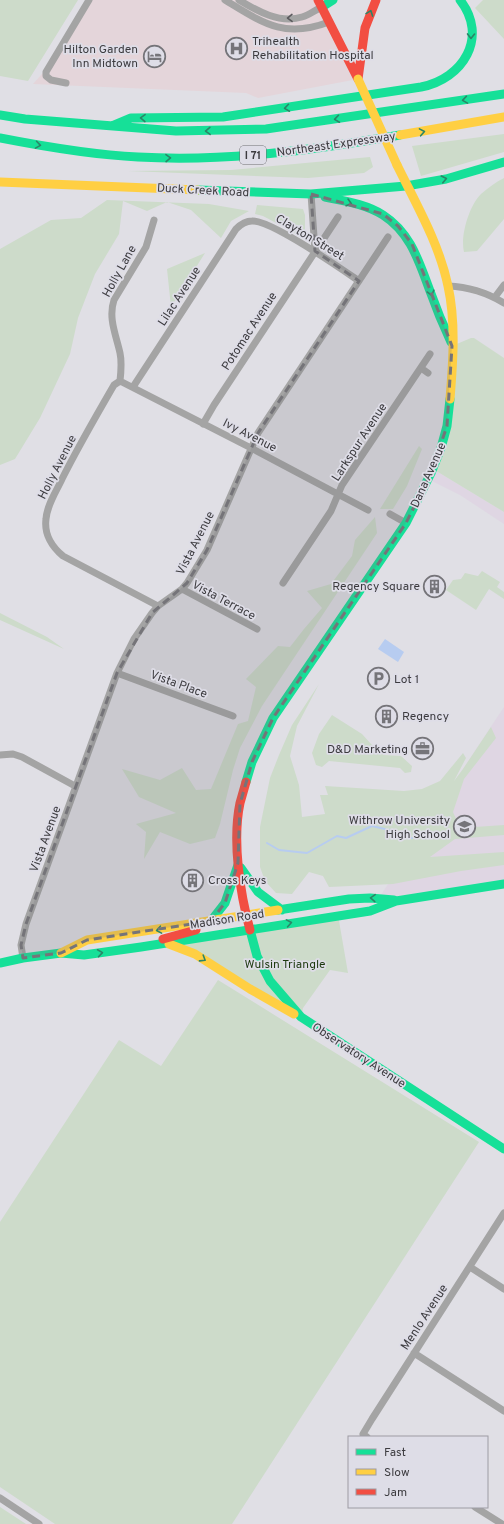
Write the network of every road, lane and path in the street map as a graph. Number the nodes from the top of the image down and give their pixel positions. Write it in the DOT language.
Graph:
graph roads {
  1 [pos="89,0"];
  2 [pos="225,0"];
  3 [pos="239,0"];
  4 [pos="333,0"];
  5 [pos="376,0"];
  6 [pos="460,0"];
  7 [pos="320,3"];
  8 [pos="329,22"];
  9 [pos="358,79"];
  10 [pos="66,83"];
  11 [pos="504,94"];
  12 [pos="0,115"];
  13 [pos="504,117"];
  14 [pos="110,127"];
  15 [pos="0,138"];
  16 [pos="504,162"];
  17 [pos="0,182"];
  18 [pos="406,186"];
  19 [pos="311,194"];
  20 [pos="338,217"];
  21 [pos="154,220"];
  22 [pos="248,222"];
  23 [pos="388,237"];
  24 [pos="315,251"];
  25 [pos="359,281"];
  26 [pos="504,285"];
  27 [pos="448,286"];
  28 [pos="495,298"];
  29 [pos="504,303"];
  30 [pos="452,346"];
  31 [pos="430,354"];
  32 [pos="421,368"];
  33 [pos="428,373"];
  34 [pos="120,381"];
  35 [pos="133,387"];
  36 [pos="203,424"];
  37 [pos="251,448"];
  38 [pos="338,494"];
  39 [pos="368,510"];
  40 [pos="390,514"];
  41 [pos="406,522"];
  42 [pos="283,583"];
  43 [pos="182,589"];
  44 [pos="158,606"];
  45 [pos="257,629"];
  46 [pos="117,673"];
  47 [pos="233,716"];
  48 [pos="0,755"];
  49 [pos="75,786"];
  50 [pos="238,863"];
  51 [pos="504,884"];
  52 [pos="396,901"];
  53 [pos="282,910"];
  54 [pos="246,916"];
  55 [pos="212,921"];
  56 [pos="250,930"];
  57 [pos="167,943"];
  58 [pos="141,947"];
  59 [pos="61,953"];
  60 [pos="23,958"];
  61 [pos="0,963"];
  62 [pos="301,1017"];
  63 [pos="504,1149"];
  64 [pos="504,1213"];
  65 [pos="470,1267"];
  66 [pos="504,1289"];
  67 [pos="414,1353"];
  68 [pos="504,1411"];
  69 [pos="365,1436"];
  70 [pos="0,1498"];
  71 [pos="477,1508"];
  72 [pos="39,1524"];
  73 [pos="502,1524"];
  1 -- 10 [label="street"];
  2 -- 8 [label="street"];
  7 -- 3 [label="street, one-way"];
  4 -- 7 [label="main road"];
  9 -- 5 [label="main road, one-way"];
  6 -- 14 [label="main road, one-way"];
  7 -- 8 [label="main road, Dana Avenue"];
  8 -- 9 [label="main road, Dana Avenue"];
  9 -- 18 [label="main road, Dana Avenue, bridge"];
  11 -- 14 [label="main road, Northeast Expressway / I 71, one-way"];
  12 -- 14 [label="main road, Northeast Expressway / I 71"];
  15 -- 13 [label="main road, Northeast Expressway / I 71, one-way"];
  18 -- 16 [label="main road, Duck Creek Road, one-way"];
  17 -- 19 [label="main road, Duck Creek Road"];
  18 -- 19 [label="main road, Duck Creek Road"];
  18 -- 27 [label="main road, Dana Avenue"];
  19 -- 24 [label="street"];
  19 -- 30 [label="main road, one-way"];
  20 -- 24 [label="street, Potomac Avenue"];
  21 -- 34 [label="street, Holly Lane"];
  22 -- 24 [label="street, Clayton Street"];
  22 -- 35 [label="street, Lilac Avenue"];
  23 -- 25 [label="street, Vista Avenue"];
  24 -- 25 [label="street, Clayton Street"];
  24 -- 36 [label="street, Potomac Avenue"];
  25 -- 37 [label="street, Vista Avenue"];
  26 -- 28 [label="street"];
  27 -- 28 [label="street"];
  27 -- 30 [label="main road, Dana Avenue"];
  28 -- 29 [label="street"];
  30 -- 41 [label="main road, Dana Avenue"];
  31 -- 32 [label="street, Larkspur Avenue"];
  32 -- 33 [label="street"];
  32 -- 38 [label="street, Larkspur Avenue"];
  34 -- 35 [label="street, Ivy Avenue"];
  34 -- 44 [label="street, Holly Avenue"];
  35 -- 36 [label="street, Ivy Avenue"];
  36 -- 37 [label="street, Ivy Avenue"];
  37 -- 38 [label="street, Ivy Avenue"];
  37 -- 43 [label="street, Vista Avenue"];
  38 -- 39 [label="street, Ivy Avenue"];
  38 -- 42 [label="street, Larkspur Avenue"];
  40 -- 41 [label="street"];
  41 -- 50 [label="main road, Dana Avenue"];
  43 -- 44 [label="street, Vista Avenue"];
  43 -- 45 [label="street, Vista Terrace"];
  44 -- 46 [label="street, Vista Avenue"];
  46 -- 47 [label="street, Vista Place"];
  46 -- 49 [label="street, Vista Avenue"];
  48 -- 49 [label="street"];
  49 -- 60 [label="street, Vista Avenue"];
  50 -- 53 [label="main road"];
  50 -- 54 [label="main road, Dana Avenue"];
  50 -- 55 [label="main road"];
  51 -- 52 [label="main road, Madison Road"];
  52 -- 53 [label="main road, Madison Road, one-way"];
  56 -- 52 [label="main road, Madison Road, one-way"];
  53 -- 54 [label="main road, Madison Road"];
  54 -- 55 [label="main road, Madison Road"];
  54 -- 56 [label="main road, Dana Avenue"];
  54 -- 58 [label="main road"];
  55 -- 59 [label="main road, Madison Road, one-way"];
  56 -- 57 [label="main road, Madison Road"];
  56 -- 62 [label="main road, Observatory Avenue"];
  57 -- 58 [label="main road, Madison Road"];
  57 -- 62 [label="main road, one-way"];
  59 -- 58 [label="main road, Madison Road, one-way"];
  59 -- 60 [label="main road, Madison Road"];
  60 -- 61 [label="main road, Madison Road"];
  62 -- 63 [label="main road, Observatory Avenue"];
  64 -- 65 [label="street, Menlo Avenue"];
  65 -- 66 [label="street"];
  65 -- 67 [label="street, Menlo Avenue"];
  67 -- 68 [label="street"];
  67 -- 69 [label="street, Menlo Avenue"];
  70 -- 72 [label="street"];
  71 -- 73 [label="street"];
}
